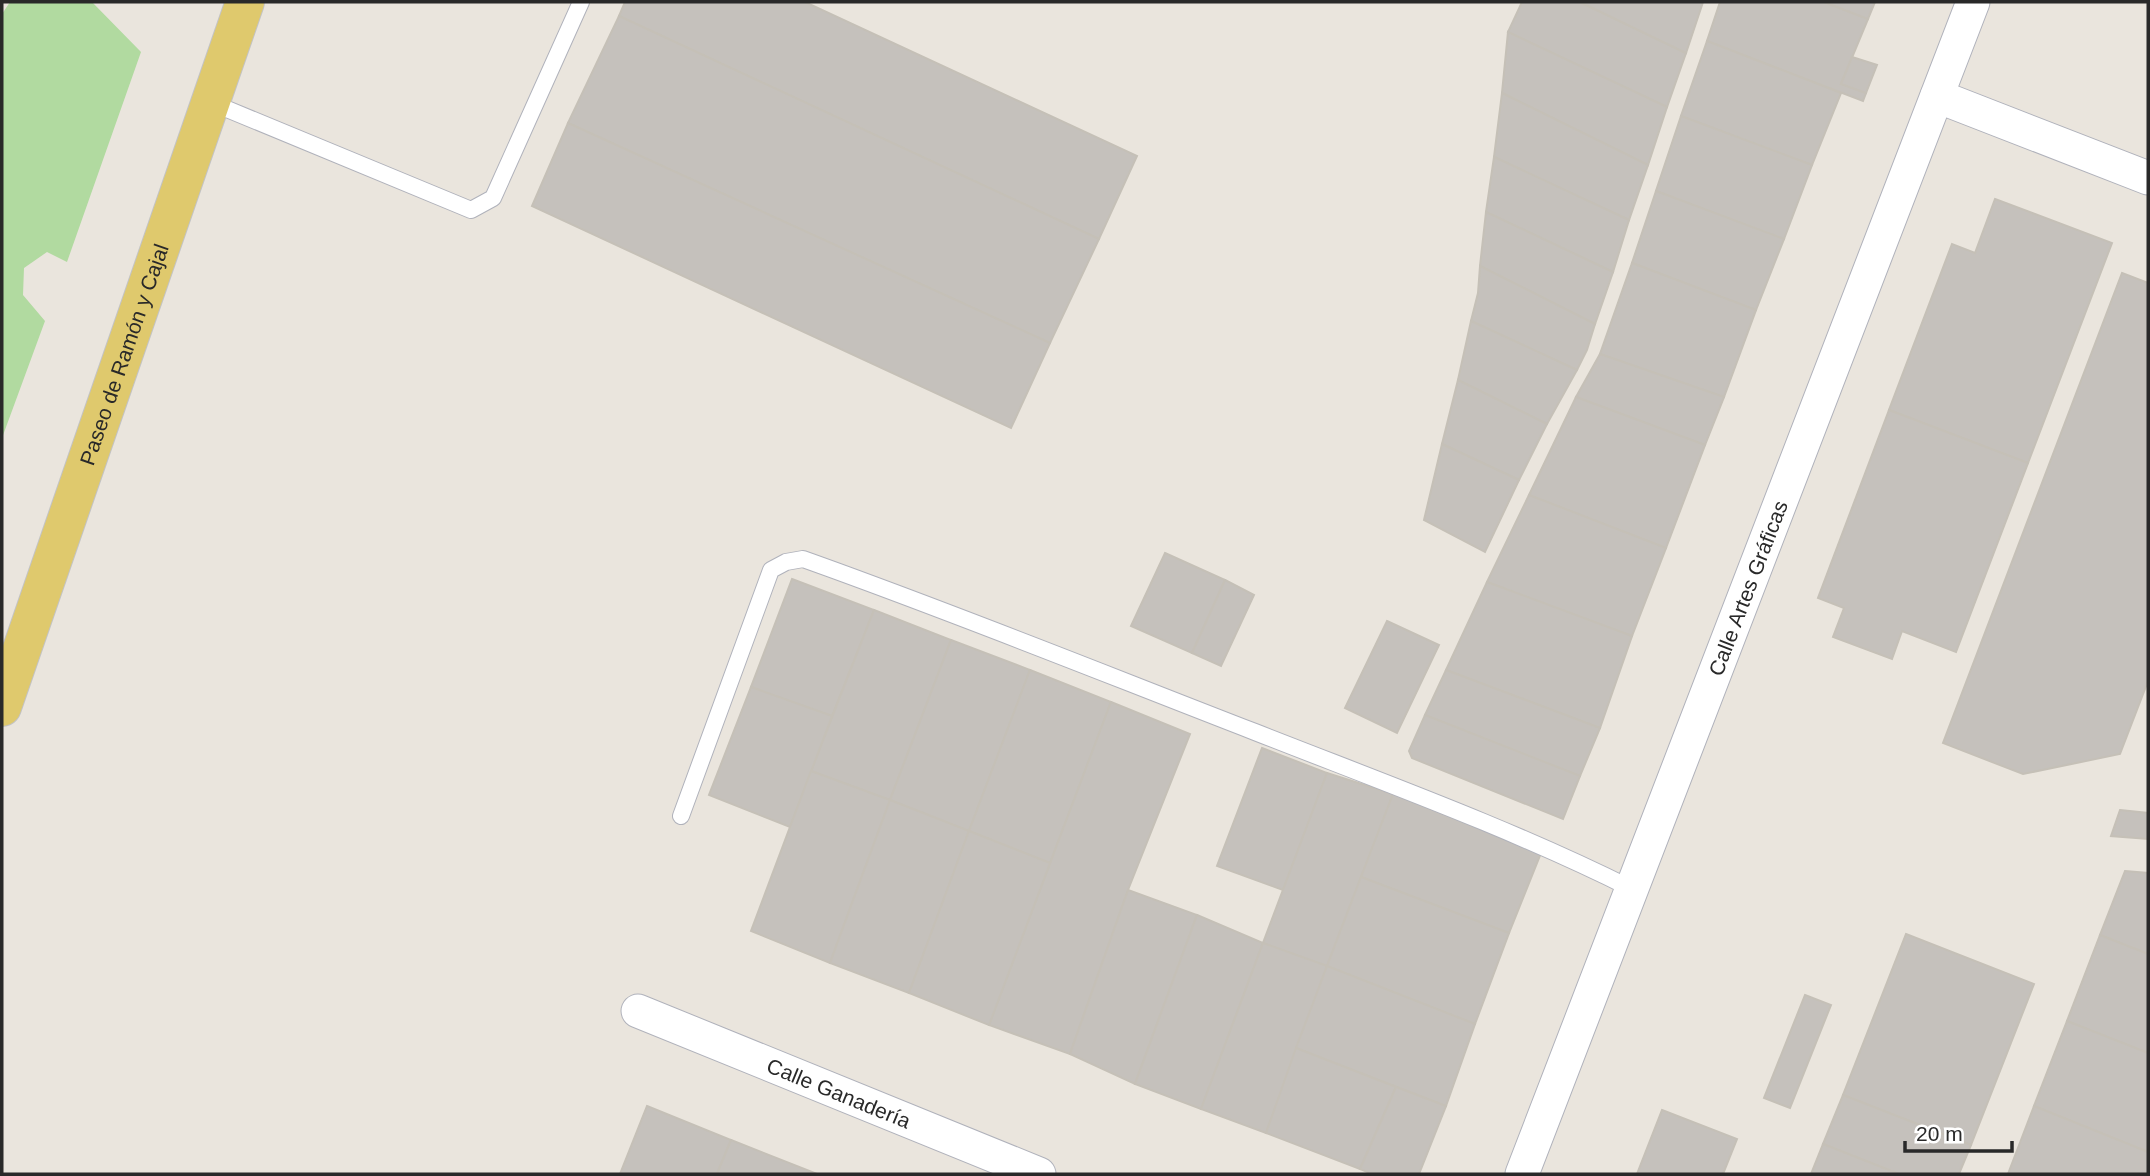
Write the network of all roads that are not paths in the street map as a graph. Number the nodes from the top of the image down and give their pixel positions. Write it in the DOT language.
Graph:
graph roads {
  1 [pos="246,2"];
  2 [pos="581,2"];
  3 [pos="1973,2"];
  4 [pos="1937,96"];
  5 [pos="210,102"];
  6 [pos="2148,178"];
  7 [pos="2,708"];
  8 [pos="681,816"];
  9 [pos="1632,889"];
  10 [pos="638,1011"];
  11 [pos="1039,1174"];
  12 [pos="1522,1174"];
  1 -- 5 [label="main road, Paseo de Ramón y Cajal"];
  2 -- 5 [label="lane"];
  3 -- 4 [label="street, Calle Artes Gráficas"];
  4 -- 6 [label="street"];
  4 -- 9 [label="street, Calle Artes Gráficas"];
  5 -- 7 [label="main road, Paseo de Ramón y Cajal"];
  8 -- 9 [label="lane"];
  9 -- 12 [label="street, Calle Artes Gráficas"];
  10 -- 11 [label="street, Calle Ganadería"];
}
